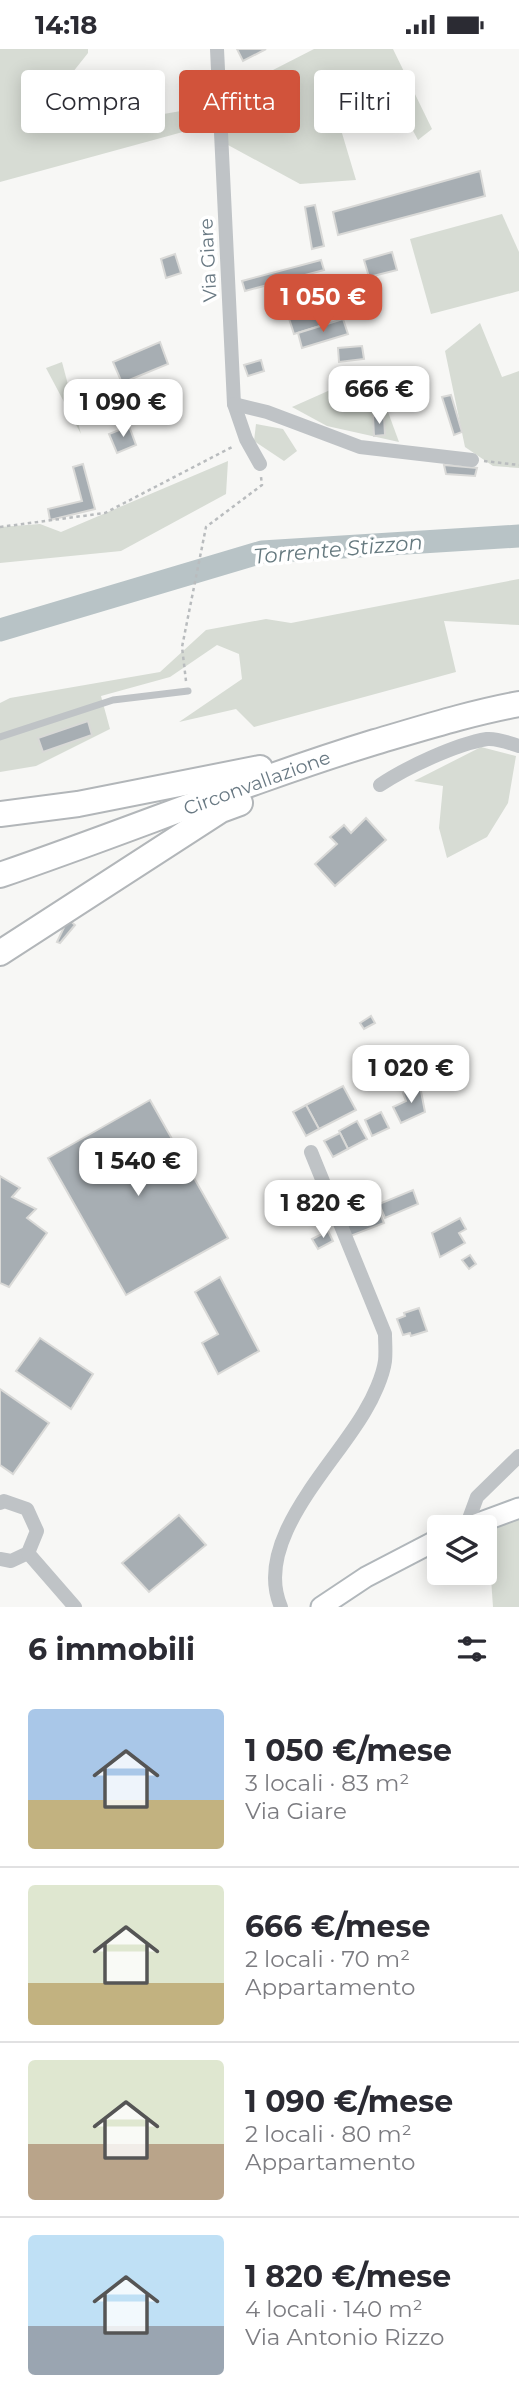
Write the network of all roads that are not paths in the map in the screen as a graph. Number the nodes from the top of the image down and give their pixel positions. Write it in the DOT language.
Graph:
graph roads {
  1 [pos="217,49"];
  2 [pos="234,404"];
  3 [pos="472,460"];
  4 [pos="260,464"];
  5 [pos="188,691"];
  6 [pos="519,704"];
  7 [pos="0,737"];
  8 [pos="519,746"];
  9 [pos="292,770"];
  10 [pos="380,785"];
  11 [pos="0,814"];
  12 [pos="0,876"];
  13 [pos="0,953"];
  14 [pos="311,1152"];
  15 [pos="519,1457"];
  16 [pos="0,1503"];
  17 [pos="519,1508"];
  18 [pos="470,1515"];
  19 [pos="497,1516"];
  20 [pos="427,1545"];
  21 [pos="28,1553"];
  22 [pos="0,1559"];
  23 [pos="75,1607"];
  24 [pos="281,1607"];
  25 [pos="321,1607"];
  1 -- 2 [label="street, Via Giare"];
  2 -- 3 [label="street"];
  2 -- 4 [label="street, Via Giare"];
  5 -- 7 [label="lane"];
  6 -- 9 [label="highway, Circonvallazione"];
  8 -- 10 [label="street"];
  9 -- 11 [label="highway"];
  9 -- 12 [label="highway, Circonvallazione"];
  9 -- 13 [label="highway"];
  14 -- 24 [label="street"];
  15 -- 18 [label="street"];
  16 -- 21 [label="street"];
  17 -- 19 [label="street"];
  20 -- 25 [label="street"];
  21 -- 22 [label="street"];
  21 -- 23 [label="street"];
}
